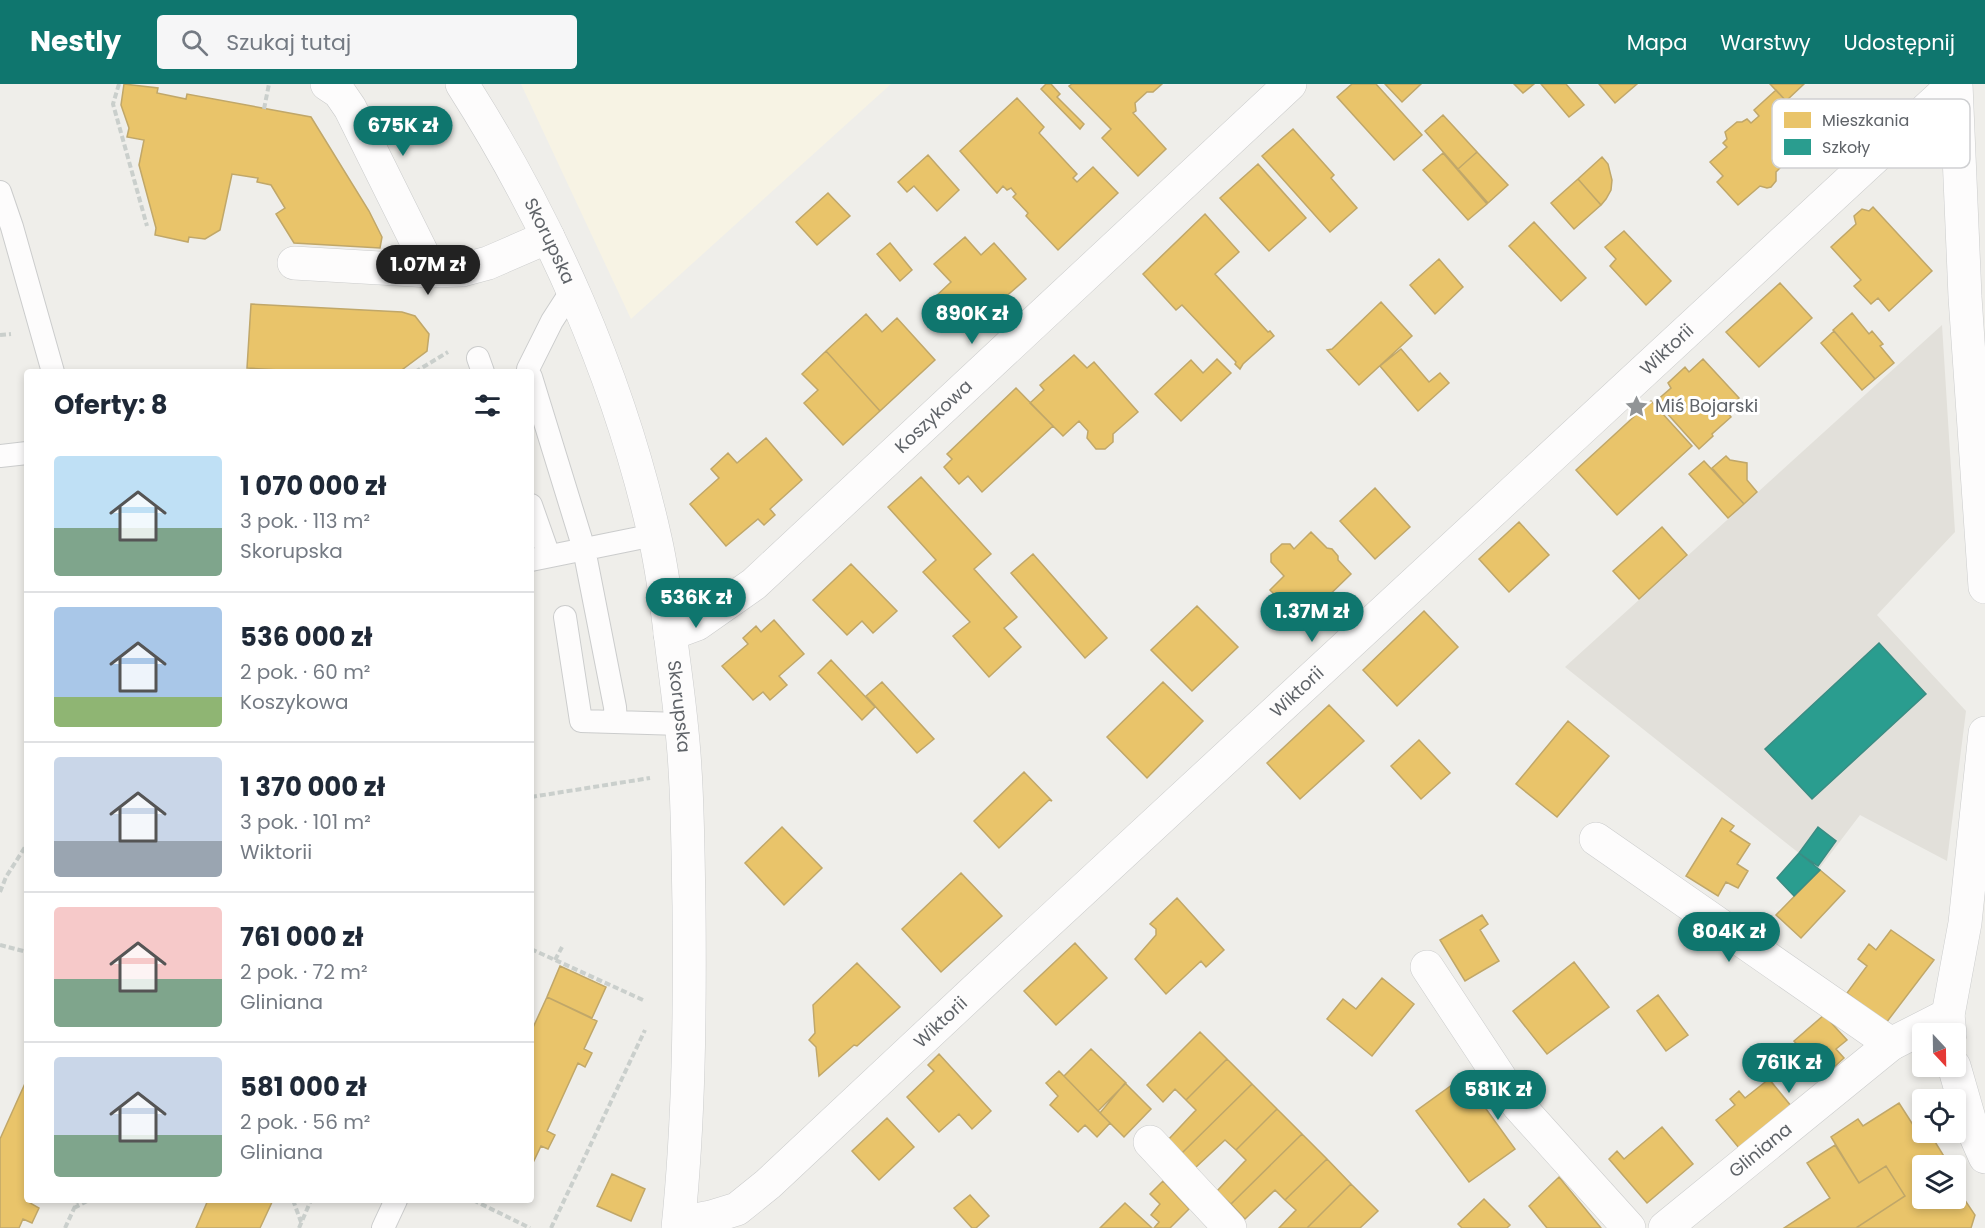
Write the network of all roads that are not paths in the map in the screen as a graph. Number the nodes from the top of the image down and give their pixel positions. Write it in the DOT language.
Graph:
graph roads {
  1 [pos="327,84"];
  2 [pos="462,84"];
  3 [pos="1290,84"];
  4 [pos="1955,84"];
  5 [pos="1939,99"];
  6 [pos="1956,99"];
  7 [pos="1864,168"];
  8 [pos="1963,168"];
  9 [pos="0,192"];
  10 [pos="548,237"];
  11 [pos="294,263"];
  12 [pos="431,271"];
  13 [pos="1975,287"];
  14 [pos="572,290"];
  15 [pos="52,369"];
  16 [pos="528,369"];
  17 [pos="534,387"];
  18 [pos="24,453"];
  19 [pos="0,456"];
  20 [pos="534,523"];
  21 [pos="654,535"];
  22 [pos="584,549"];
  23 [pos="540,558"];
  24 [pos="1985,587"];
  25 [pos="566,617"];
  26 [pos="670,634"];
  27 [pos="615,715"];
  28 [pos="681,724"];
  29 [pos="1985,733"];
  30 [pos="1596,839"];
  31 [pos="1427,967"];
  32 [pos="1949,1023"];
  33 [pos="1912,1037"];
  34 [pos="1891,1044"];
  35 [pos="1957,1077"];
  36 [pos="1150,1142"];
  37 [pos="1985,1157"];
  38 [pos="395,1203"];
  39 [pos="678,1225"];
  40 [pos="383,1228"];
  41 [pos="1230,1228"];
  42 [pos="1629,1228"];
  43 [pos="1665,1228"];
  1 -- 12 [label="street"];
  2 -- 10 [label="street, Skorupska"];
  3 -- 26 [label="street, Koszykowa"];
  4 -- 5 [label="street, Wiktorii"];
  4 -- 6 [label="street"];
  7 -- 39 [label="street, Wiktorii"];
  8 -- 13 [label="street"];
  9 -- 15 [label="lane"];
  10 -- 12 [label="street"];
  10 -- 14 [label="street, Skorupska"];
  11 -- 12 [label="street"];
  13 -- 24 [label="street"];
  14 -- 16 [label="lane"];
  14 -- 21 [label="street, Skorupska"];
  17 -- 22 [label="lane"];
  18 -- 19 [label="lane"];
  20 -- 23 [label="lane"];
  21 -- 22 [label="lane"];
  21 -- 26 [label="street, Skorupska"];
  22 -- 23 [label="lane"];
  22 -- 27 [label="lane"];
  25 -- 27 [label="lane"];
  26 -- 28 [label="street, Skorupska"];
  27 -- 28 [label="lane"];
  28 -- 39 [label="street, Skorupska"];
  29 -- 32 [label="street"];
  30 -- 34 [label="street"];
  31 -- 42 [label="street"];
  33 -- 34 [label="street, Gliniana"];
  34 -- 43 [label="street, Gliniana"];
  35 -- 37 [label="street"];
  36 -- 41 [label="street"];
  38 -- 40 [label="lane"];
}
